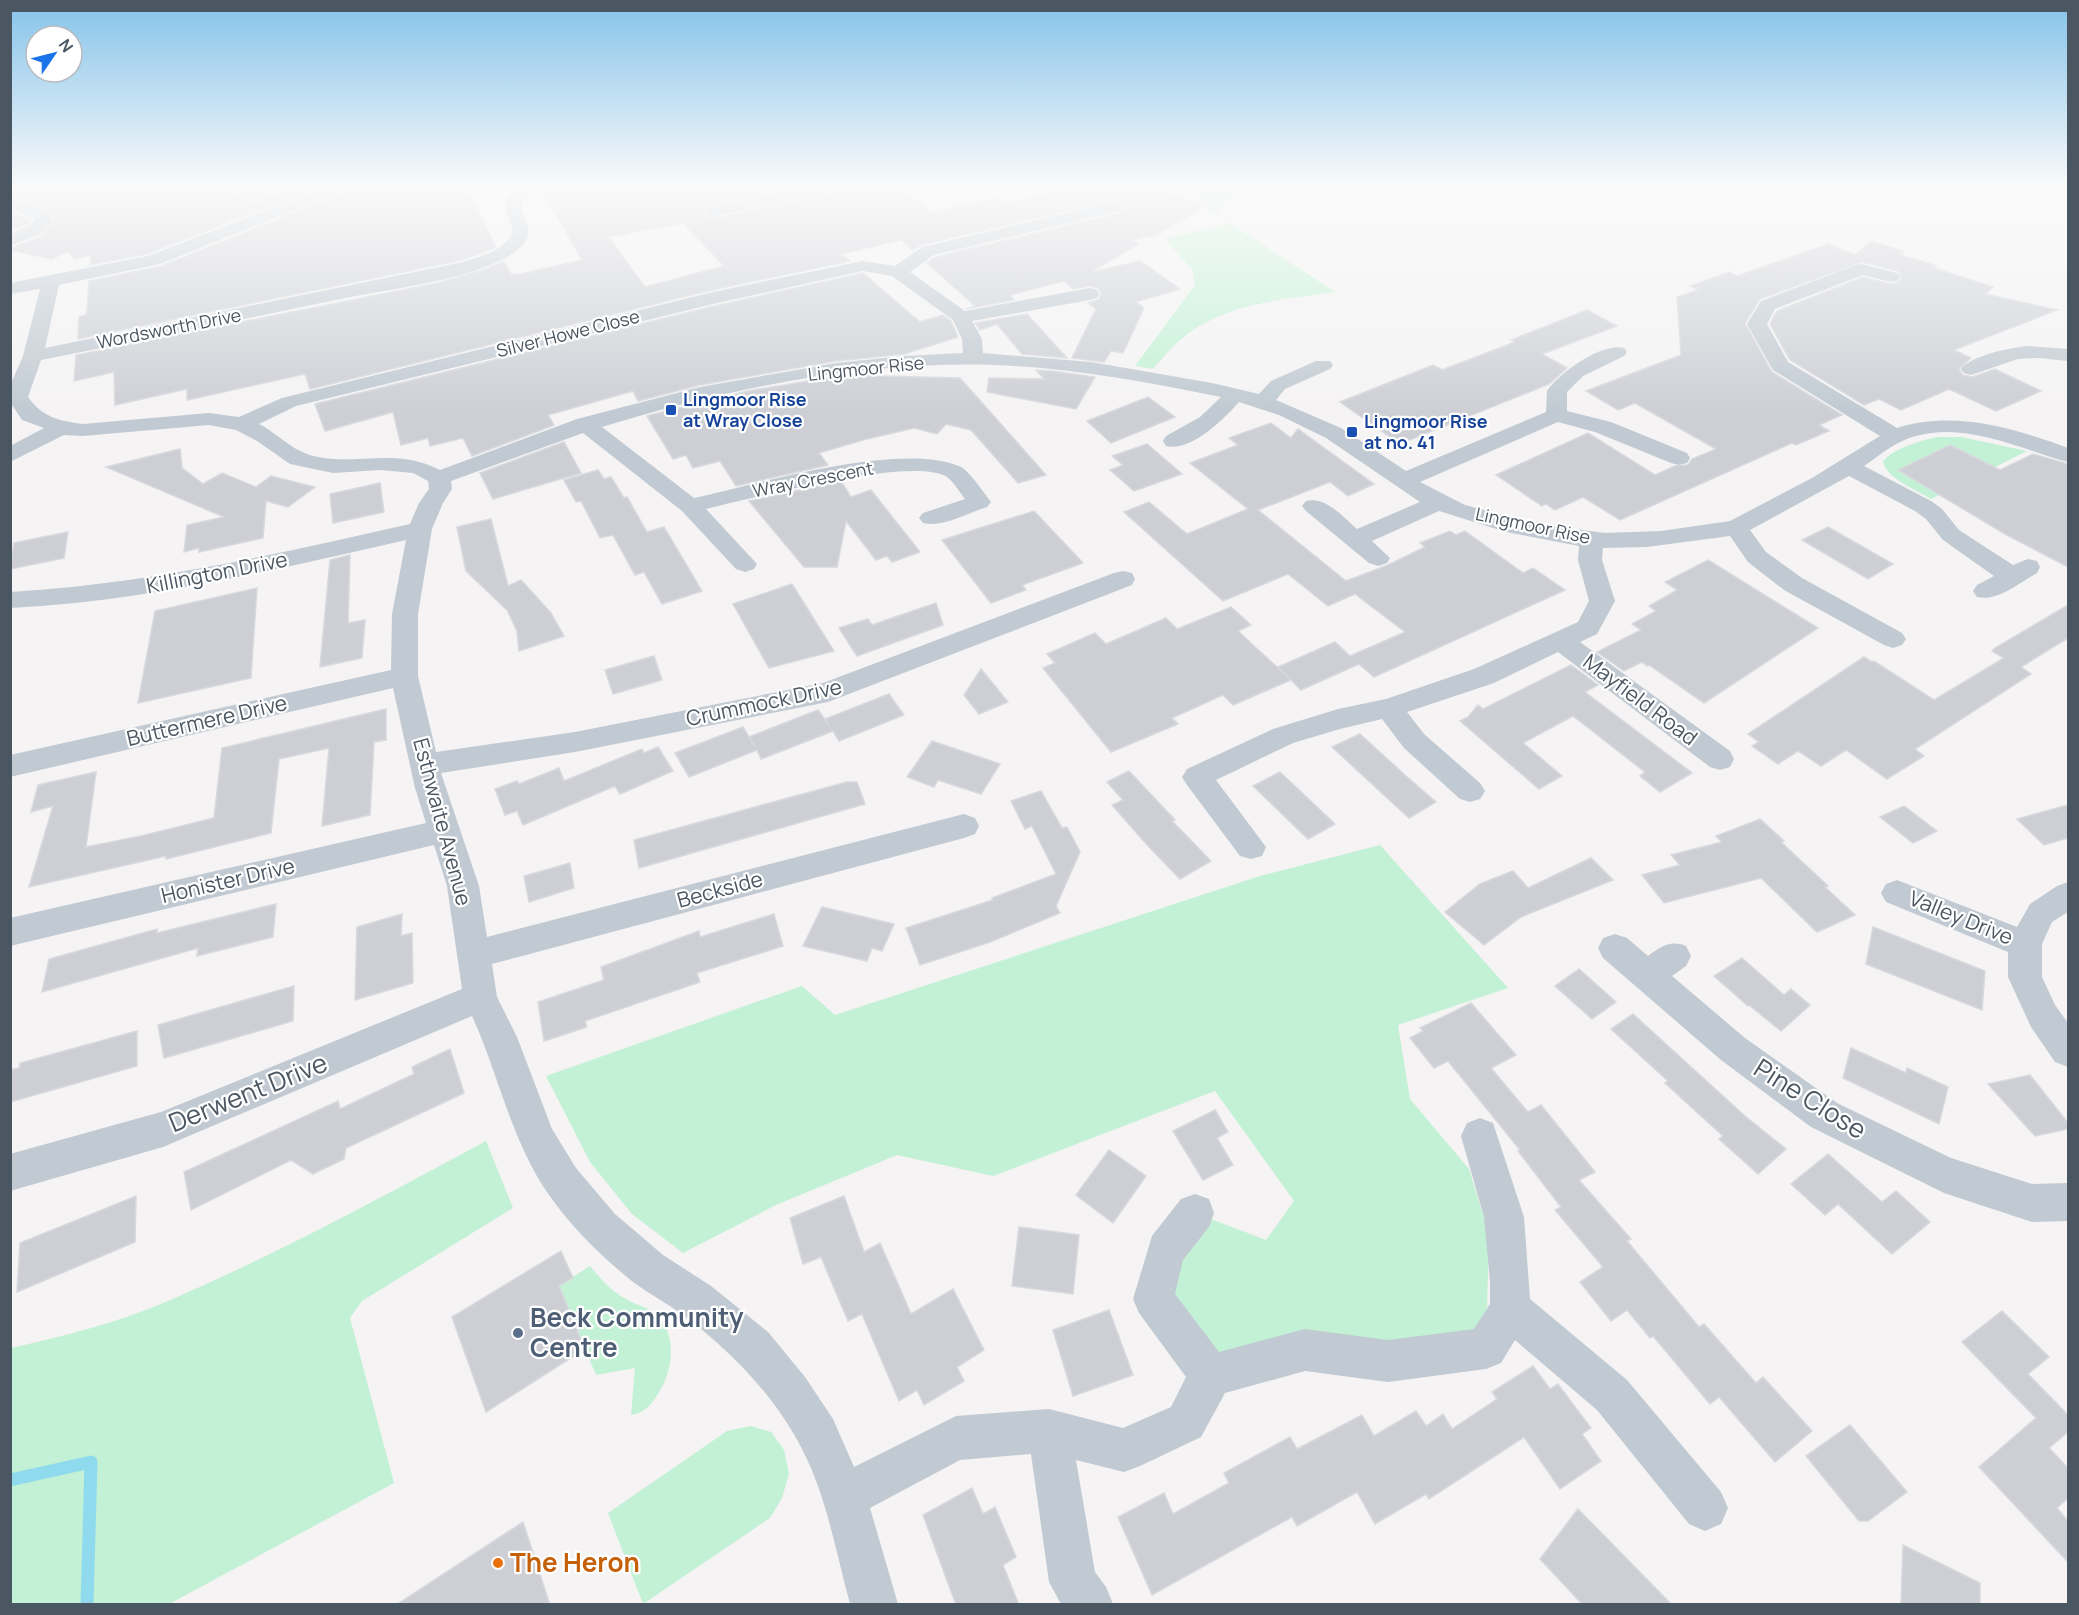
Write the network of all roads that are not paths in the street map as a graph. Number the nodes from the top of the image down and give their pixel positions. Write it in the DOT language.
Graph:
graph roads {
  1 [pos="143,262"];
  2 [pos="477,262"];
  3 [pos="912,262"];
  4 [pos="898,272"];
  5 [pos="1891,277"];
  6 [pos="51,282"];
  7 [pos="10,289"];
  8 [pos="1090,294"];
  9 [pos="961,317"];
  10 [pos="1617,352"];
  11 [pos="2068,355"];
  12 [pos="974,359"];
  13 [pos="1323,365"];
  14 [pos="1971,369"];
  15 [pos="22,373"];
  16 [pos="1234,394"];
  17 [pos="1263,402"];
  18 [pos="1556,415"];
  19 [pos="585,423"];
  20 [pos="242,424"];
  21 [pos="61,428"];
  22 [pos="1895,436"];
  23 [pos="1174,441"];
  24 [pos="10,455"];
  25 [pos="2068,455"];
  26 [pos="1679,458"];
  27 [pos="1849,466"];
  28 [pos="439,478"];
  29 [pos="1405,480"];
  30 [pos="1438,502"];
  31 [pos="690,506"];
  32 [pos="1314,506"];
  33 [pos="931,518"];
  34 [pos="1737,527"];
  35 [pos="420,529"];
  36 [pos="1355,539"];
  37 [pos="1592,540"];
  38 [pos="1378,558"];
  39 [pos="745,564"];
  40 [pos="1124,579"];
  41 [pos="1986,591"];
  42 [pos="10,600"];
  43 [pos="1893,639"];
  44 [pos="1561,641"];
  45 [pos="404,676"];
  46 [pos="1389,708"];
  47 [pos="1720,759"];
  48 [pos="426,764"];
  49 [pos="10,766"];
  50 [pos="1470,791"];
  51 [pos="964,826"];
  52 [pos="446,830"];
  53 [pos="1251,847"];
  54 [pos="1897,893"];
  55 [pos="2068,895"];
  56 [pos="10,932"];
  57 [pos="2025,944"];
  58 [pos="1615,948"];
  59 [pos="475,954"];
  60 [pos="480,997"];
  61 [pos="2068,1051"];
  62 [pos="1480,1136"];
  63 [pos="10,1173"];
  64 [pos="2068,1202"];
  65 [pos="1195,1213"];
  66 [pos="1510,1310"];
  67 [pos="1211,1375"];
  68 [pos="1049,1431"];
  69 [pos="844,1497"];
  70 [pos="1705,1508"];
  71 [pos="874,1605"];
  72 [pos="1089,1605"];
  1 -- 6 [label="street"];
  2 -- 15 [label="street, Wordsworth Drive"];
  3 -- 4 [label="street"];
  4 -- 9 [label="street, Silver Howe Close"];
  4 -- 20 [label="street, Silver Howe Close"];
  5 -- 22 [label="street"];
  6 -- 7 [label="street"];
  6 -- 15 [label="street"];
  8 -- 9 [label="street"];
  9 -- 12 [label="street"];
  10 -- 18 [label="street"];
  11 -- 14 [label="street"];
  12 -- 16 [label="street, Lingmoor Rise"];
  12 -- 19 [label="street, Lingmoor Rise"];
  13 -- 17 [label="street"];
  15 -- 21 [label="street"];
  16 -- 17 [label="street, Lingmoor Rise"];
  16 -- 23 [label="street"];
  17 -- 29 [label="street, Lingmoor Rise"];
  18 -- 26 [label="street"];
  18 -- 29 [label="street"];
  19 -- 28 [label="street, Lingmoor Rise"];
  19 -- 31 [label="street"];
  20 -- 21 [label="street"];
  20 -- 28 [label="street"];
  21 -- 24 [label="street"];
  22 -- 25 [label="street, Lingmoor Rise"];
  22 -- 27 [label="street, Lingmoor Rise"];
  27 -- 34 [label="street, Lingmoor Rise"];
  27 -- 41 [label="street"];
  28 -- 35 [label="street, Esthwaite Avenue"];
  29 -- 30 [label="street, Lingmoor Rise"];
  30 -- 36 [label="street"];
  30 -- 37 [label="street, Lingmoor Rise"];
  31 -- 33 [label="street, Wray Crescent"];
  31 -- 39 [label="street"];
  32 -- 36 [label="street"];
  34 -- 37 [label="street, Lingmoor Rise"];
  34 -- 43 [label="street"];
  35 -- 42 [label="street, Killington Drive"];
  35 -- 45 [label="street, Esthwaite Avenue"];
  36 -- 38 [label="street"];
  37 -- 44 [label="street, Mayfield Road"];
  40 -- 48 [label="street, Crummock Drive"];
  44 -- 46 [label="street, Mayfield Road"];
  44 -- 47 [label="street, Mayfield Road"];
  45 -- 48 [label="street, Esthwaite Avenue"];
  45 -- 49 [label="street, Buttermere Drive"];
  46 -- 50 [label="street"];
  46 -- 53 [label="street, Mayfield Road"];
  48 -- 52 [label="street, Esthwaite Avenue"];
  51 -- 59 [label="street, Beckside"];
  52 -- 56 [label="street, Honister Drive"];
  52 -- 59 [label="street, Esthwaite Avenue"];
  54 -- 57 [label="street, Valley Drive"];
  55 -- 57 [label="street, Valley Drive"];
  57 -- 61 [label="street, Valley Drive"];
  58 -- 64 [label="street, Pine Close"];
  59 -- 60 [label="street, Esthwaite Avenue"];
  60 -- 63 [label="street, Derwent Drive"];
  60 -- 69 [label="street, Esthwaite Avenue"];
  62 -- 66 [label="street"];
  65 -- 67 [label="street"];
  66 -- 67 [label="street"];
  66 -- 70 [label="street"];
  67 -- 68 [label="street"];
  68 -- 69 [label="street"];
  68 -- 72 [label="street"];
  69 -- 71 [label="street, Esthwaite Avenue"];
}
